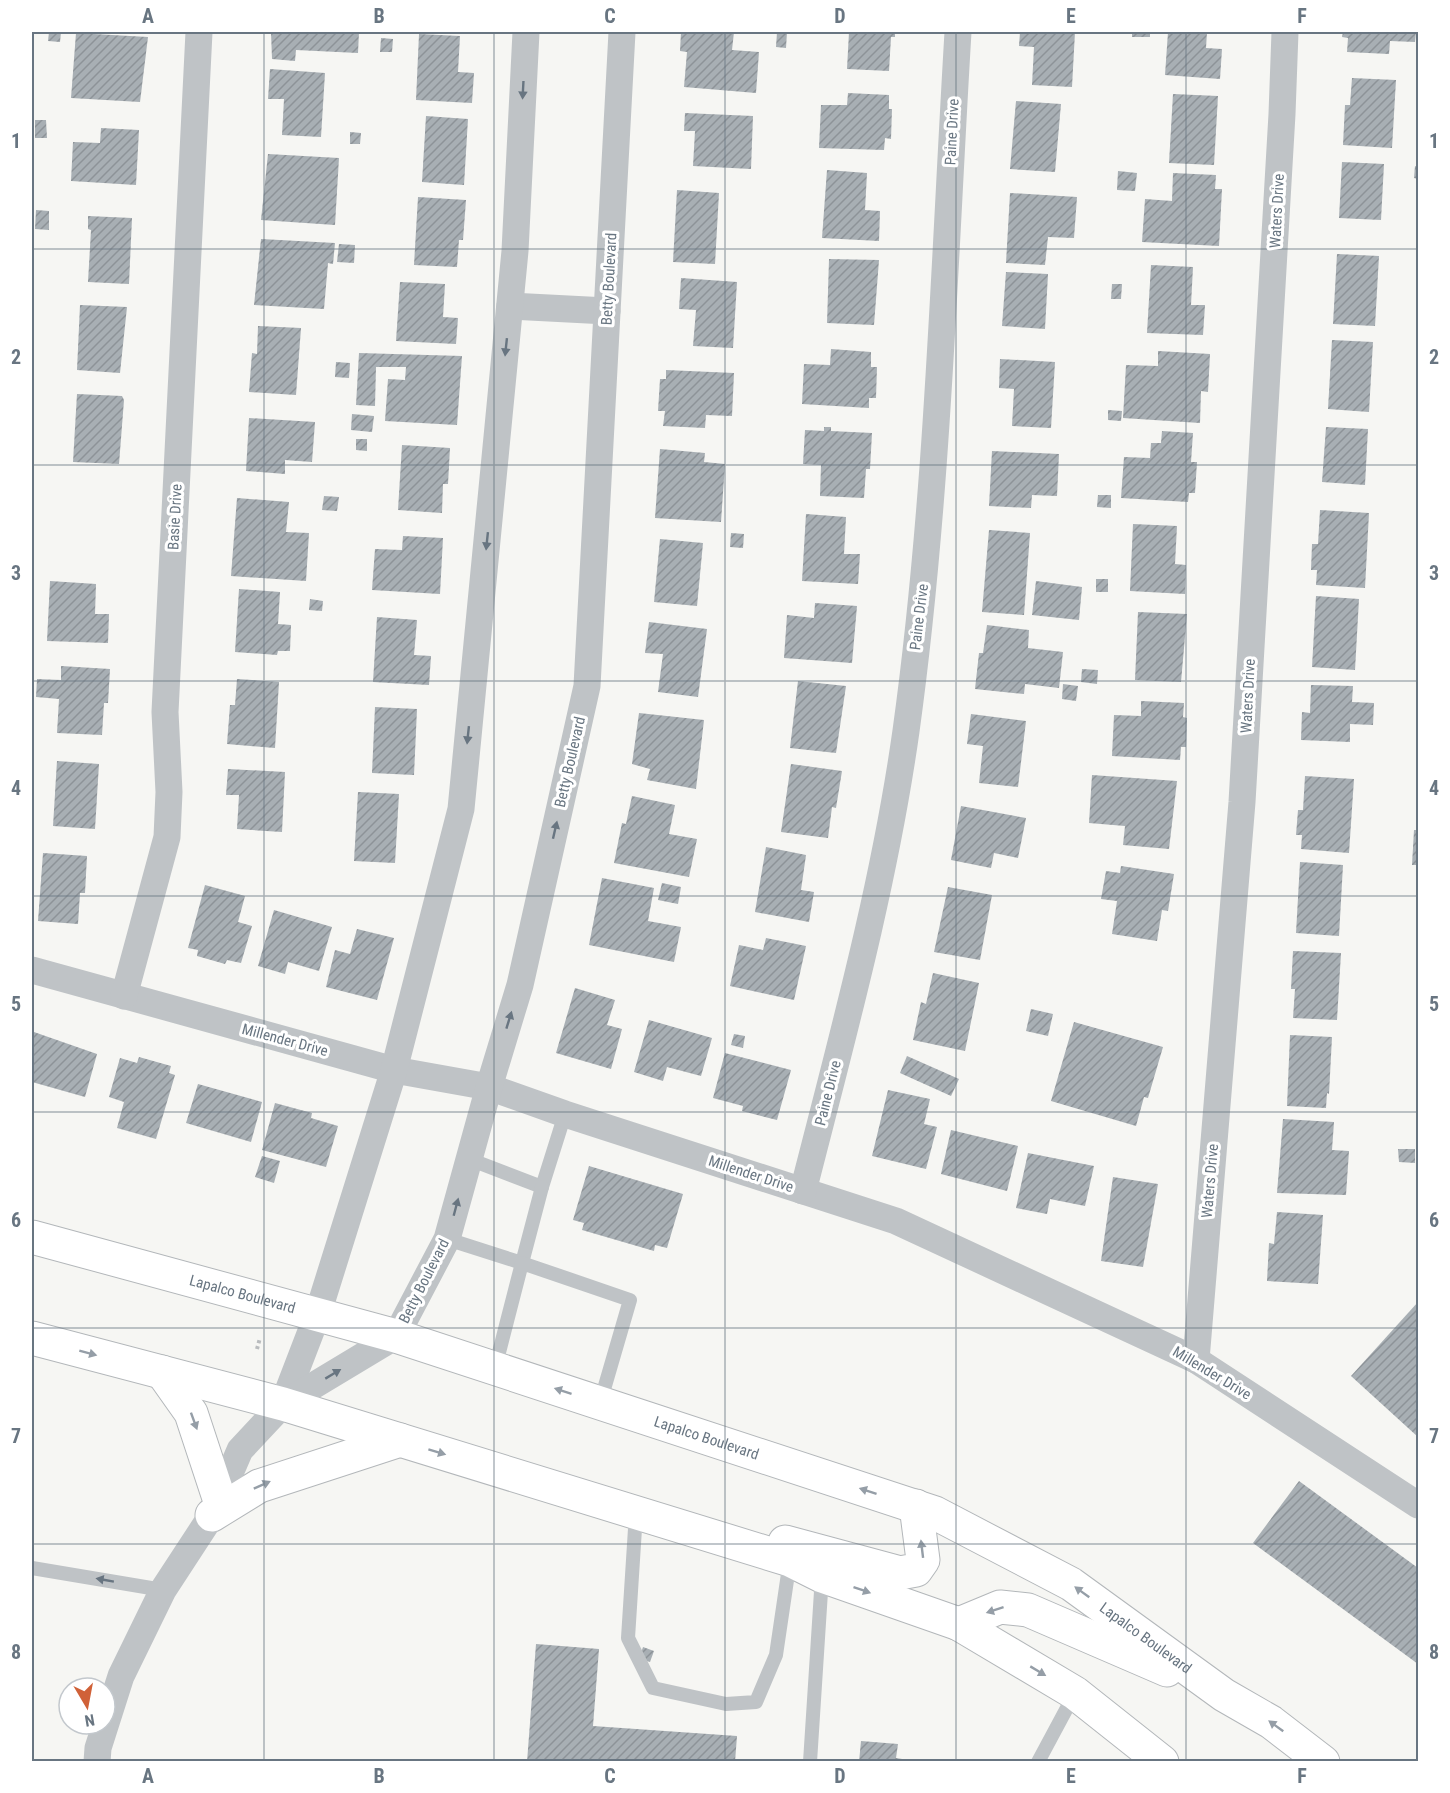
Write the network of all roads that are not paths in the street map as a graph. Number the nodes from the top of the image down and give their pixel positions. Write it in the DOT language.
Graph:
graph roads {
  1 [pos="199,32"];
  2 [pos="526,32"];
  3 [pos="622,32"];
  4 [pos="958,32"];
  5 [pos="1285,32"];
  6 [pos="510,306"];
  7 [pos="607,311"];
  8 [pos="32,969"];
  9 [pos="124,996"];
  10 [pos="394,1070"];
  11 [pos="489,1087"];
  12 [pos="565,1114"];
  13 [pos="469,1160"];
  14 [pos="542,1187"];
  15 [pos="803,1191"];
  16 [pos="32,1237"];
  17 [pos="447,1239"];
  18 [pos="522,1263"];
  19 [pos="318,1313"];
  20 [pos="396,1336"];
  21 [pos="32,1338"];
  22 [pos="1196,1360"];
  23 [pos="495,1368"];
  24 [pos="162,1372"];
  25 [pos="600,1403"];
  26 [pos="283,1404"];
  27 [pos="400,1440"];
  28 [pos="1419,1505"];
  29 [pos="215,1506"];
  30 [pos="916,1506"];
  31 [pos="636,1513"];
  32 [pos="790,1560"];
  33 [pos="32,1568"];
  34 [pos="822,1576"];
  35 [pos="163,1590"];
  36 [pos="959,1624"];
  37 [pos="1075,1693"];
  38 [pos="1224,1695"];
  39 [pos="97,1761"];
  40 [pos="810,1761"];
  41 [pos="1038,1761"];
  42 [pos="1162,1761"];
  43 [pos="1323,1761"];
  1 -- 9 [label="street, Basie Drive"];
  2 -- 6 [label="street, Betty Boulevard, one-way"];
  3 -- 7 [label="street, Betty Boulevard"];
  4 -- 15 [label="street, Paine Drive"];
  5 -- 22 [label="street, Waters Drive"];
  6 -- 7 [label="street"];
  6 -- 10 [label="street, Betty Boulevard, one-way"];
  11 -- 7 [label="street, Betty Boulevard, one-way"];
  8 -- 9 [label="street, Millender Drive"];
  9 -- 10 [label="street, Millender Drive"];
  10 -- 11 [label="street, Millender Drive"];
  10 -- 19 [label="street, Betty Boulevard"];
  11 -- 12 [label="street, Millender Drive"];
  11 -- 13 [label="street, Betty Boulevard"];
  12 -- 14 [label="lane"];
  12 -- 15 [label="street, Millender Drive"];
  13 -- 14 [label="lane"];
  17 -- 13 [label="street, Betty Boulevard, one-way"];
  14 -- 18 [label="lane"];
  15 -- 22 [label="street, Millender Drive"];
  16 -- 19 [label="main road, Lapalco Boulevard"];
  17 -- 18 [label="lane"];
  17 -- 20 [label="street, Betty Boulevard"];
  18 -- 23 [label="lane"];
  18 -- 25 [label="lane"];
  19 -- 20 [label="main road, Lapalco Boulevard"];
  19 -- 26 [label="street, Betty Boulevard"];
  20 -- 23 [label="main road, Lapalco Boulevard"];
  26 -- 20 [label="street, Betty Boulevard, one-way"];
  21 -- 24 [label="main road, one-way"];
  22 -- 28 [label="street, Millender Drive"];
  25 -- 23 [label="main road, Lapalco Boulevard, one-way"];
  24 -- 26 [label="main road"];
  24 -- 29 [label="main road, one-way"];
  30 -- 25 [label="main road, Lapalco Boulevard, one-way"];
  26 -- 27 [label="main road"];
  26 -- 29 [label="street, Betty Boulevard"];
  29 -- 27 [label="main road, one-way"];
  27 -- 31 [label="main road, one-way"];
  29 -- 35 [label="street, Betty Boulevard"];
  31 -- 30 [label="main road, one-way"];
  38 -- 30 [label="main road, Lapalco Boulevard, one-way"];
  31 -- 32 [label="main road"];
  31 -- 32 [label="lane"];
  32 -- 34 [label="main road"];
  35 -- 33 [label="lane, one-way"];
  34 -- 36 [label="main road, one-way"];
  34 -- 40 [label="lane"];
  35 -- 39 [label="street, Betty Boulevard"];
  36 -- 37 [label="main road, one-way"];
  38 -- 36 [label="main road, one-way"];
  37 -- 41 [label="lane"];
  37 -- 42 [label="main road"];
  43 -- 38 [label="main road, Lapalco Boulevard, one-way"];
}
